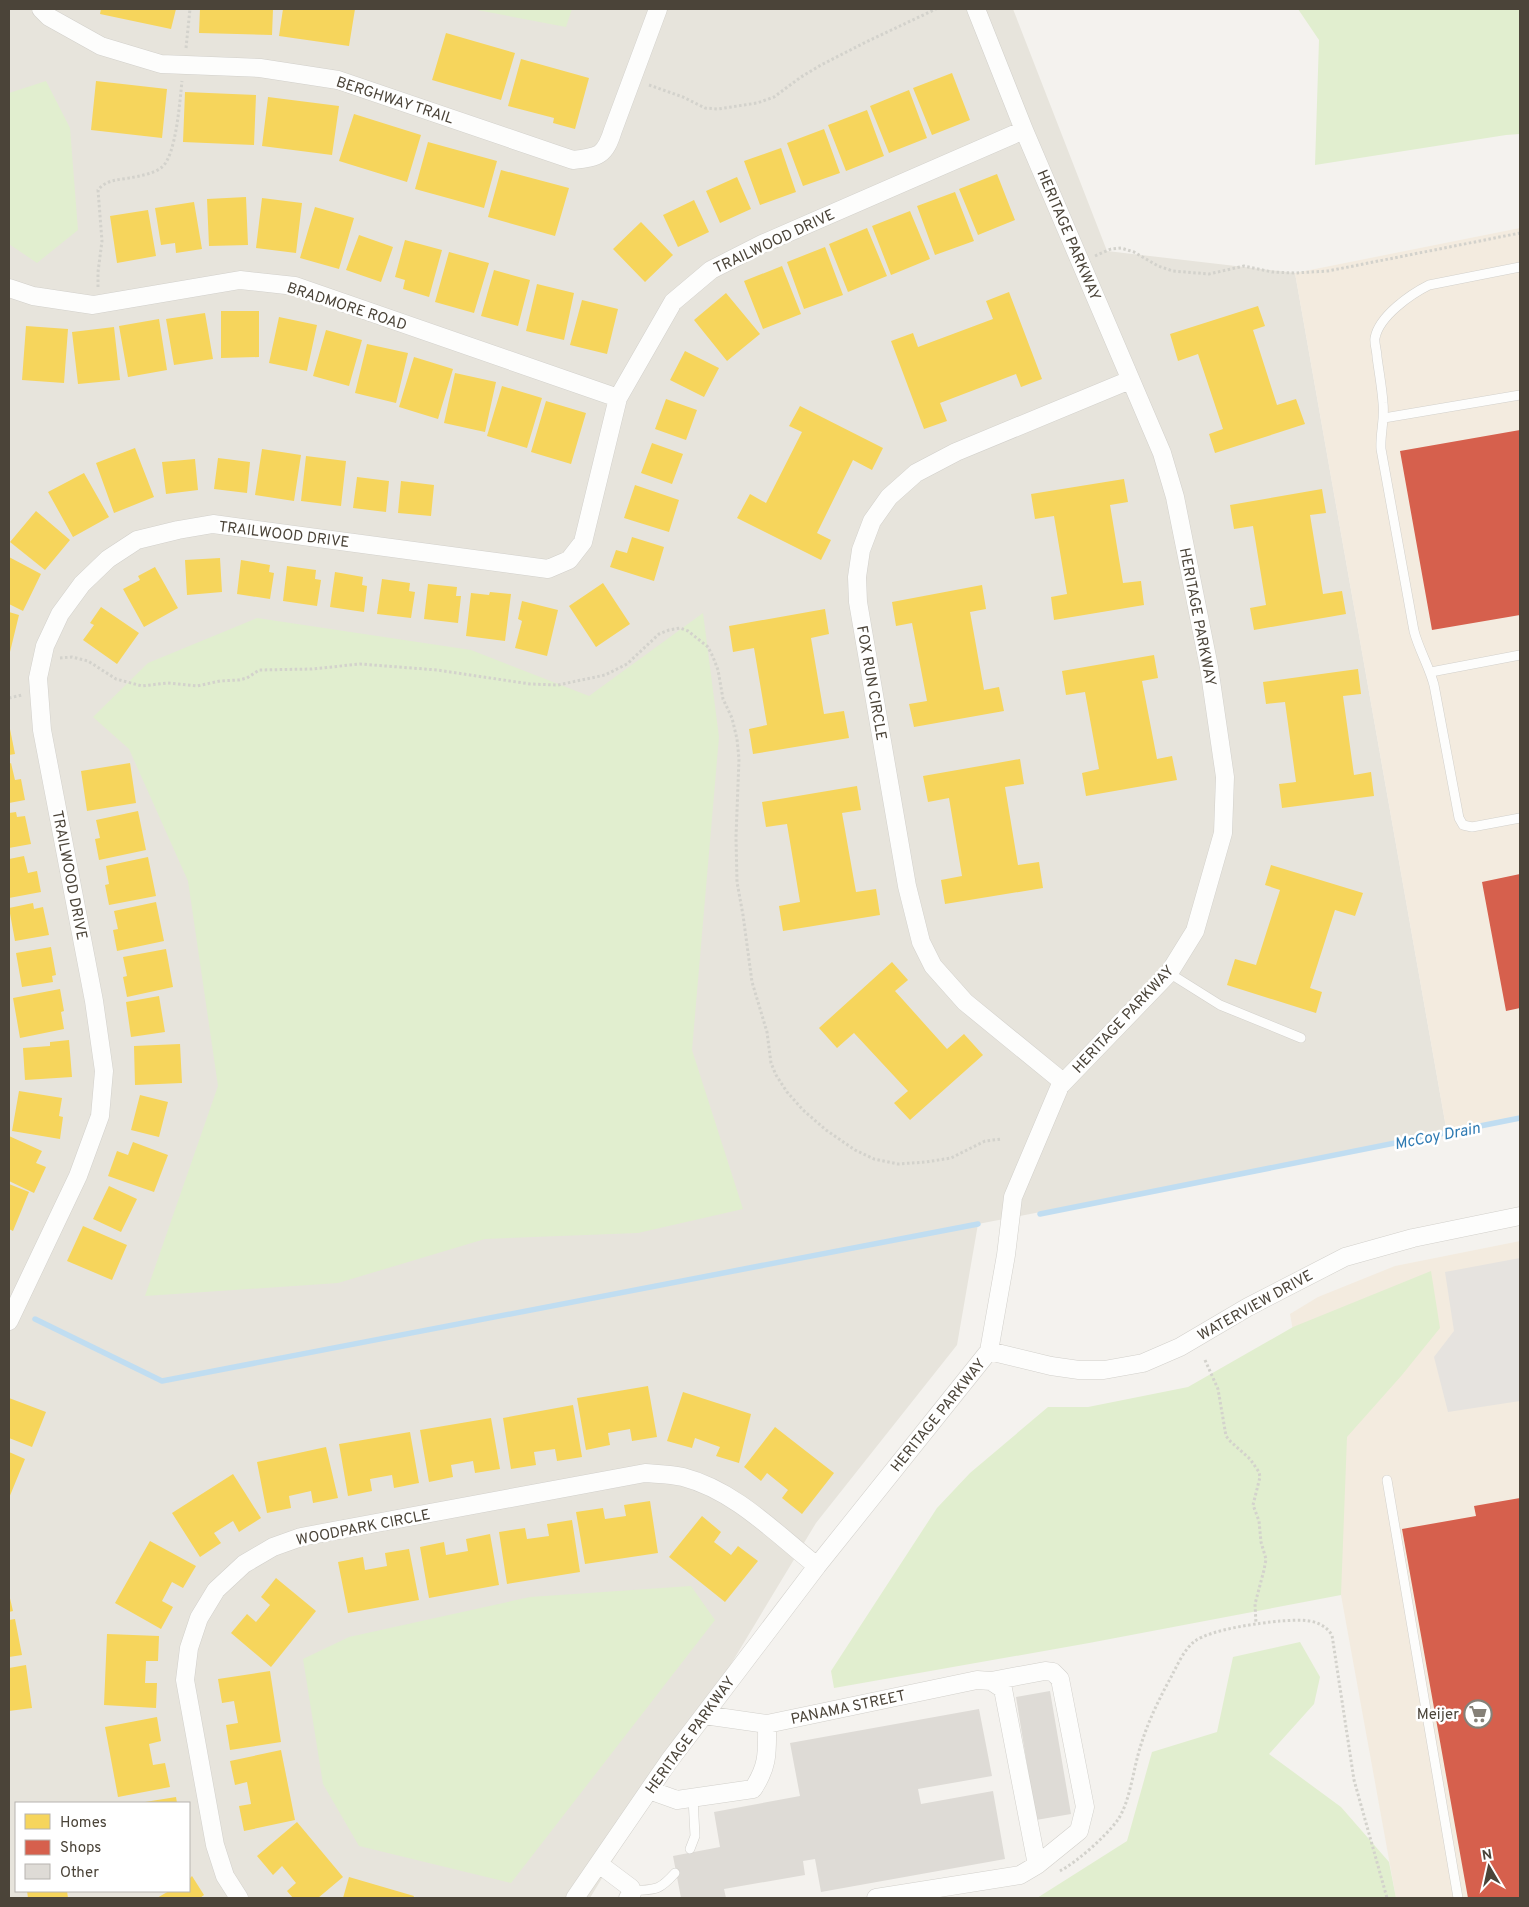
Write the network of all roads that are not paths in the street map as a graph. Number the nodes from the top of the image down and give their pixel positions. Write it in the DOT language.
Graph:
graph roads {
  1 [pos="41,9"];
  2 [pos="658,9"];
  3 [pos="976,9"];
  4 [pos="1024,130"];
  5 [pos="1520,267"];
  6 [pos="9,288"];
  7 [pos="1130,380"];
  8 [pos="1520,395"];
  9 [pos="618,398"];
  10 [pos="1384,418"];
  11 [pos="1520,655"];
  12 [pos="1430,672"];
  13 [pos="1520,818"];
  14 [pos="1169,973"];
  15 [pos="1301,1038"];
  16 [pos="1063,1082"];
  17 [pos="1520,1216"];
  18 [pos="9,1321"];
  19 [pos="989,1351"];
  20 [pos="1387,1480"];
  21 [pos="817,1566"];
  22 [pos="991,1681"];
  23 [pos="704,1715"];
  24 [pos="767,1724"];
  25 [pos="649,1790"];
  26 [pos="693,1798"];
  27 [pos="690,1849"];
  28 [pos="599,1864"];
  29 [pos="1037,1865"];
  30 [pos="675,1873"];
  31 [pos="630,1895"];
  32 [pos="240,1898"];
  33 [pos="575,1898"];
  34 [pos="876,1898"];
  35 [pos="1458,1898"];
  1 -- 2 [label="street, BERGHWAY TRAIL"];
  3 -- 4 [label="street, HERITAGE PARKWAY"];
  4 -- 7 [label="street, HERITAGE PARKWAY"];
  4 -- 9 [label="street, TRAILWOOD DRIVE"];
  5 -- 10 [label="lane"];
  6 -- 9 [label="street, BRADMORE ROAD"];
  7 -- 14 [label="street, HERITAGE PARKWAY"];
  7 -- 16 [label="street, FOX RUN CIRCLE"];
  8 -- 10 [label="lane"];
  9 -- 18 [label="street, TRAILWOOD DRIVE"];
  10 -- 12 [label="lane"];
  11 -- 12 [label="lane"];
  12 -- 13 [label="lane"];
  14 -- 15 [label="lane"];
  14 -- 16 [label="street, HERITAGE PARKWAY"];
  16 -- 19 [label="street, HERITAGE PARKWAY"];
  17 -- 19 [label="street, WATERVIEW DRIVE"];
  19 -- 21 [label="street, HERITAGE PARKWAY"];
  20 -- 35 [label="lane"];
  21 -- 23 [label="street, HERITAGE PARKWAY"];
  21 -- 32 [label="street, WOODPARK CIRCLE"];
  22 -- 24 [label="street, PANAMA STREET"];
  22 -- 29 [label="street"];
  22 -- 29 [label="street, PANAMA STREET"];
  23 -- 24 [label="street, PANAMA STREET"];
  23 -- 25 [label="street, HERITAGE PARKWAY"];
  24 -- 26 [label="street"];
  25 -- 26 [label="street"];
  25 -- 28 [label="street, HERITAGE PARKWAY"];
  26 -- 27 [label="lane"];
  28 -- 31 [label="street"];
  28 -- 33 [label="street, HERITAGE PARKWAY"];
  29 -- 34 [label="street, PANAMA STREET"];
  30 -- 31 [label="lane"];
}
